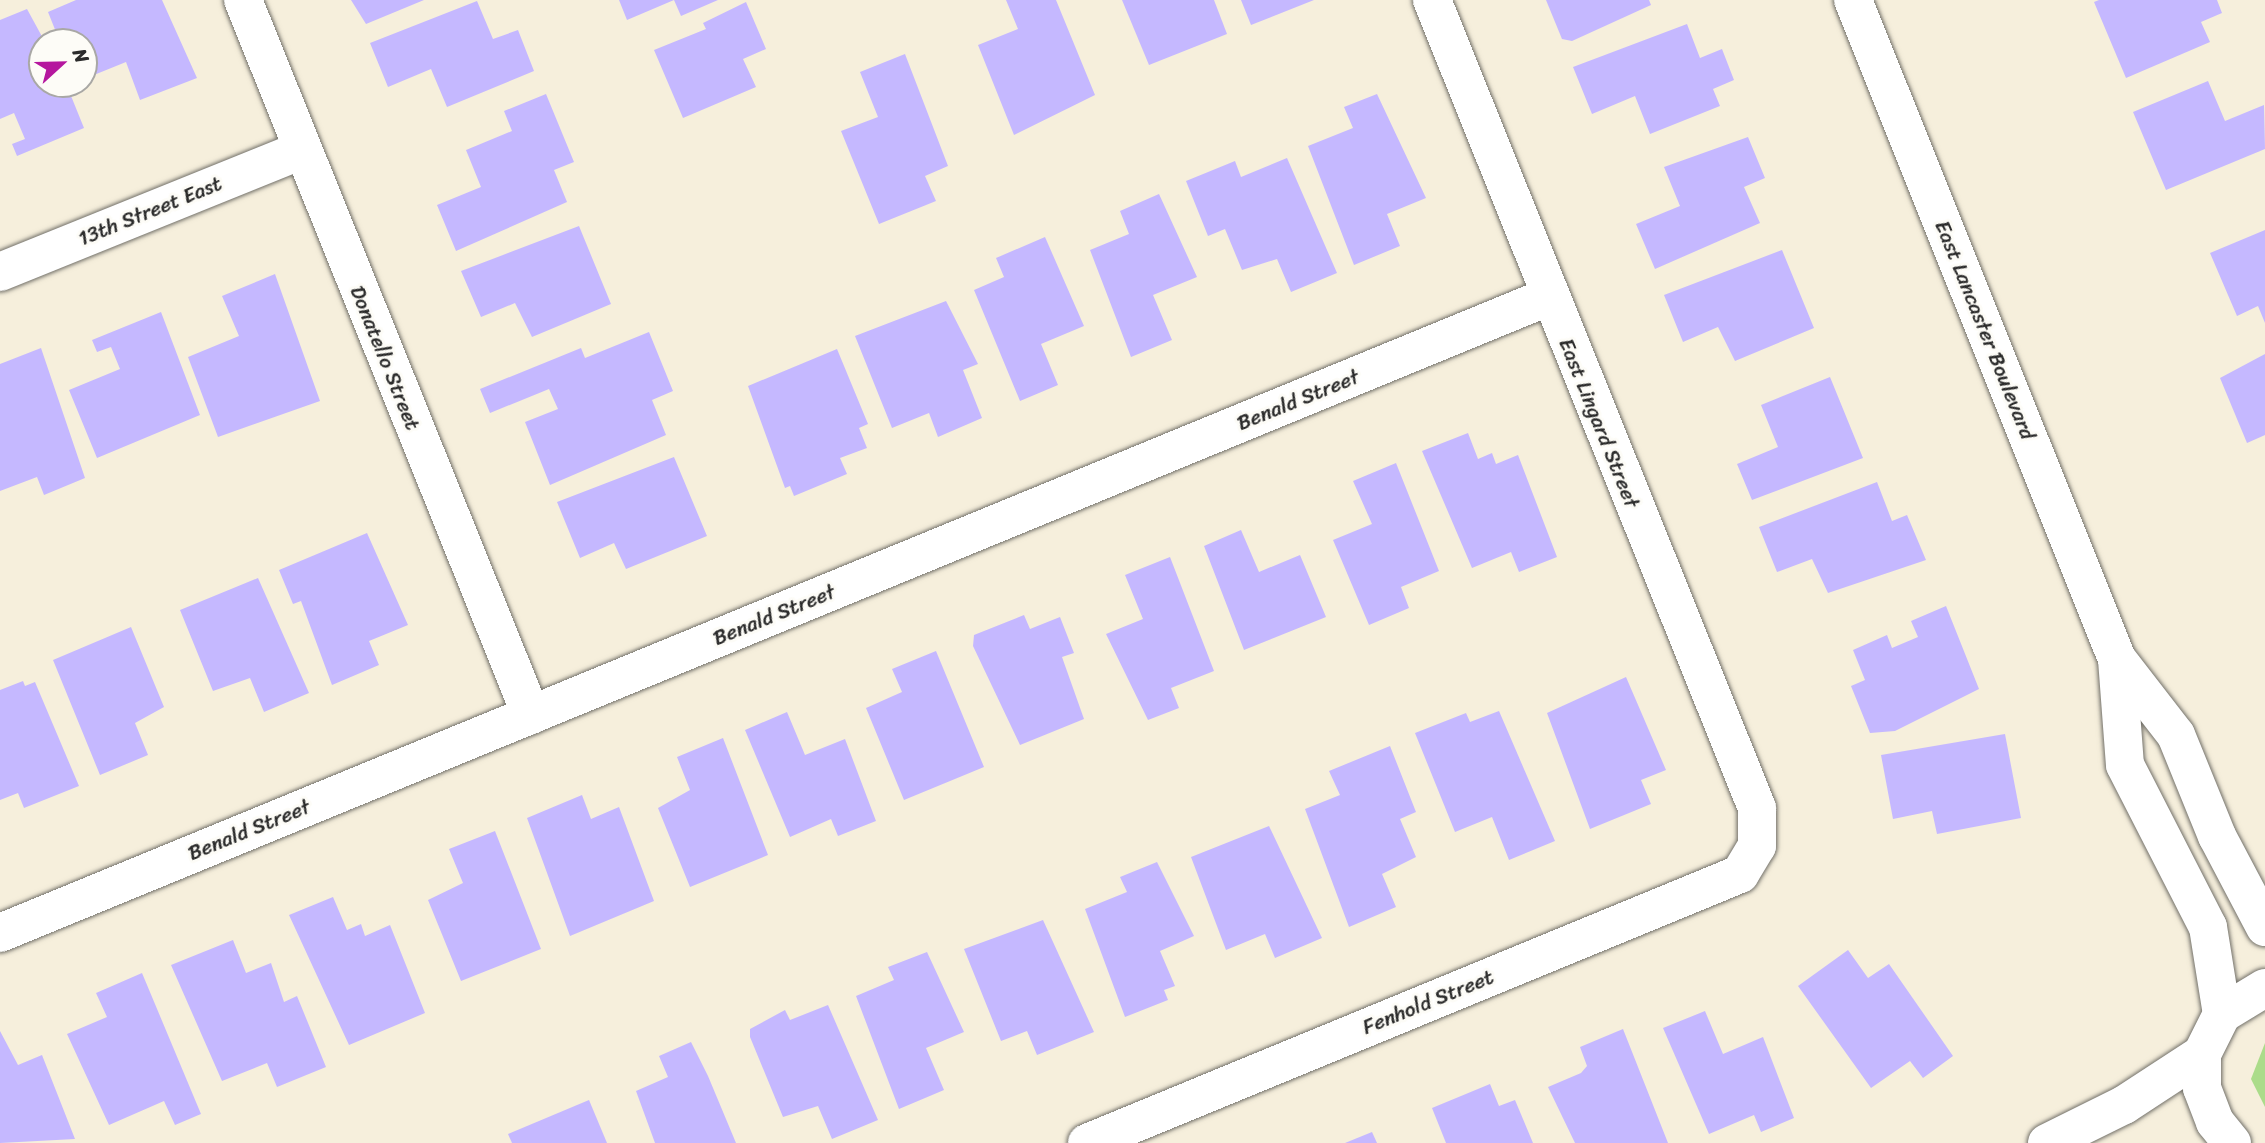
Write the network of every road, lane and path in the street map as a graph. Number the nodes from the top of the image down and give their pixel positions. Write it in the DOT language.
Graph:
graph roads {
  1 [pos="243,0"];
  2 [pos="1432,0"];
  3 [pos="1853,0"];
  4 [pos="300,151"];
  5 [pos="0,272"];
  6 [pos="1548,297"];
  7 [pos="2117,659"];
  8 [pos="531,715"];
  9 [pos="1757,846"];
  10 [pos="2265,927"];
  11 [pos="0,933"];
  12 [pos="2265,988"];
  13 [pos="2222,1013"];
  14 [pos="2202,1054"];
  15 [pos="1087,1143"];
  16 [pos="2047,1143"];
  17 [pos="2232,1143"];
  1 -- 4 [label="street, Donatello Street"];
  2 -- 6 [label="street, East Lingard Street"];
  3 -- 7 [label="street, East Lancaster Boulevard"];
  4 -- 5 [label="street, 13th Street East"];
  4 -- 8 [label="street, Donatello Street"];
  6 -- 8 [label="street, Benald Street"];
  6 -- 9 [label="street, East Lingard Street"];
  7 -- 10 [label="street, East Lancaster Boulevard"];
  7 -- 13 [label="street, East Lancaster Boulevard"];
  8 -- 11 [label="street, Benald Street"];
  9 -- 15 [label="street, Fenhold Street"];
  12 -- 13 [label="street"];
  13 -- 14 [label="street"];
  14 -- 16 [label="street"];
  14 -- 17 [label="street"];
}
